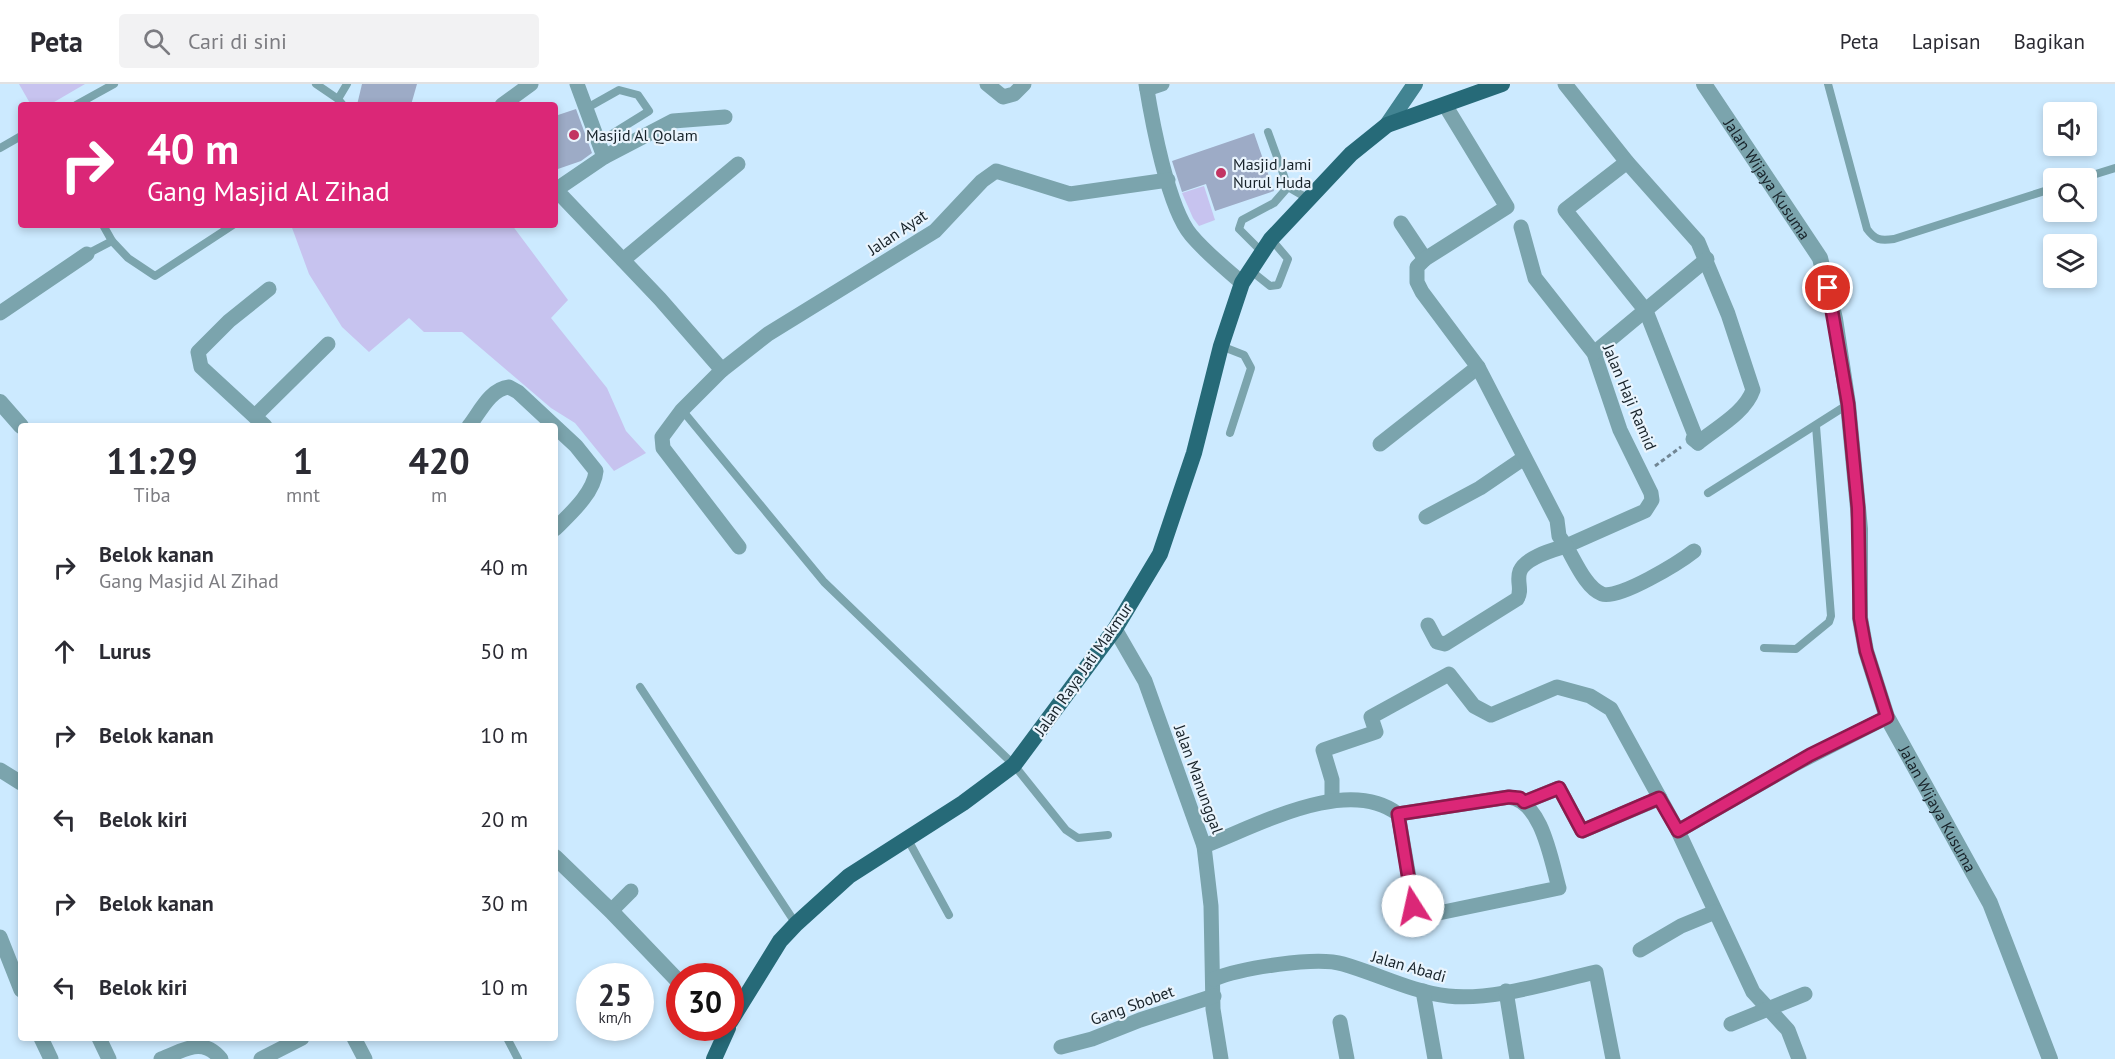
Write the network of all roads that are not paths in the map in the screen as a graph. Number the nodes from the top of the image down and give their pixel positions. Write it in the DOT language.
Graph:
graph roads {
  1 [pos="114,84"];
  2 [pos="316,84"];
  3 [pos="347,84"];
  4 [pos="531,84"];
  5 [pos="578,84"];
  6 [pos="987,84"];
  7 [pos="1024,84"];
  8 [pos="1162,84"];
  9 [pos="1415,84"];
  10 [pos="1502,84"];
  11 [pos="1565,84"];
  12 [pos="1704,84"];
  13 [pos="1828,84"];
  14 [pos="1146,87"];
  15 [pos="81,102"];
  16 [pos="341,102"];
  17 [pos="506,102"];
  18 [pos="1445,105"];
  19 [pos="587,108"];
  20 [pos="725,117"];
  21 [pos="1387,125"];
  22 [pos="1268,132"];
  23 [pos="18,138"];
  24 [pos="0,148"];
  25 [pos="602,149"];
  26 [pos="1627,162"];
  27 [pos="738,164"];
  28 [pos="2115,168"];
  29 [pos="2097,174"];
  30 [pos="1168,180"];
  31 [pos="1288,187"];
  32 [pos="2043,192"];
  33 [pos="1307,198"];
  34 [pos="1401,223"];
  35 [pos="1521,227"];
  36 [pos="105,228"];
  37 [pos="227,228"];
  38 [pos="112,241"];
  39 [pos="1267,245"];
  40 [pos="87,254"];
  41 [pos="1425,259"];
  42 [pos="1707,259"];
  43 [pos="623,260"];
  44 [pos="1246,277"];
  45 [pos="269,289"];
  46 [pos="1646,311"];
  47 [pos="0,313"];
  48 [pos="328,344"];
  49 [pos="1221,346"];
  50 [pos="1594,353"];
  51 [pos="1478,367"];
  52 [pos="722,370"];
  53 [pos="0,402"];
  54 [pos="1848,404"];
  55 [pos="682,410"];
  56 [pos="260,421"];
  57 [pos="18,423"];
  58 [pos="471,423"];
  59 [pos="552,423"];
  60 [pos="1816,426"];
  61 [pos="558,429"];
  62 [pos="1230,433"];
  63 [pos="1380,444"];
  64 [pos="1524,458"];
  65 [pos="1708,493"];
  66 [pos="1426,517"];
  67 [pos="558,526"];
  68 [pos="1566,546"];
  69 [pos="739,547"];
  70 [pos="1694,551"];
  71 [pos="1428,625"];
  72 [pos="1115,629"];
  73 [pos="1764,648"];
  74 [pos="640,687"];
  75 [pos="1887,717"];
  76 [pos="1014,765"];
  77 [pos="0,770"];
  78 [pos="18,781"];
  79 [pos="1659,798"];
  80 [pos="1332,800"];
  81 [pos="1524,802"];
  82 [pos="1398,814"];
  83 [pos="1678,831"];
  84 [pos="1108,835"];
  85 [pos="906,837"];
  86 [pos="1204,846"];
  87 [pos="558,860"];
  88 [pos="631,891"];
  89 [pos="611,911"];
  90 [pos="1715,912"];
  91 [pos="949,915"];
  92 [pos="796,924"];
  93 [pos="0,937"];
  94 [pos="1640,950"];
  95 [pos="666,968"];
  96 [pos="1214,979"];
  97 [pos="18,982"];
  98 [pos="1424,991"];
  99 [pos="1506,991"];
  100 [pos="1805,994"];
  101 [pos="1214,996"];
  102 [pos="744,999"];
  103 [pos="1769,1010"];
  104 [pos="1340,1022"];
  105 [pos="1731,1024"];
  106 [pos="42,1041"];
  107 [pos="100,1041"];
  108 [pos="296,1041"];
  109 [pos="356,1041"];
  110 [pos="509,1041"];
  111 [pos="722,1041"];
  112 [pos="1061,1047"];
  113 [pos="51,1059"];
  114 [pos="109,1059"];
  115 [pos="161,1059"];
  116 [pos="221,1059"];
  117 [pos="261,1059"];
  118 [pos="365,1059"];
  119 [pos="518,1059"];
  120 [pos="714,1059"];
  121 [pos="1221,1059"];
  122 [pos="1347,1059"];
  123 [pos="1435,1059"];
  124 [pos="1516,1059"];
  125 [pos="1613,1059"];
  126 [pos="1799,1059"];
  127 [pos="2050,1059"];
  1 -- 15 [label="lane"];
  2 -- 16 [label="lane"];
  3 -- 16 [label="lane"];
  4 -- 17 [label="street"];
  5 -- 19 [label="street"];
  6 -- 7 [label="street"];
  8 -- 14 [label="street"];
  9 -- 21 [label="main road"];
  10 -- 18 [label="main road, Jalan Raya Jati Makmur"];
  11 -- 26 [label="street"];
  12 -- 54 [label="street, Jalan Wijaya Kusuma"];
  13 -- 32 [label="lane"];
  14 -- 30 [label="street"];
  18 -- 21 [label="main road, Jalan Raya Jati Makmur"];
  18 -- 41 [label="street"];
  19 -- 25 [label="street"];
  19 -- 25 [label="lane"];
  20 -- 25 [label="street"];
  21 -- 33 [label="main road, Jalan Raya Jati Makmur"];
  22 -- 31 [label="lane"];
  23 -- 24 [label="lane"];
  25 -- 43 [label="street"];
  26 -- 42 [label="street"];
  26 -- 46 [label="street"];
  27 -- 43 [label="street"];
  28 -- 29 [label="lane"];
  30 -- 44 [label="street"];
  30 -- 52 [label="street, Jalan Ayat"];
  31 -- 33 [label="lane"];
  31 -- 39 [label="lane"];
  33 -- 39 [label="main road, Jalan Raya Jati Makmur"];
  34 -- 41 [label="street"];
  35 -- 50 [label="street, Jalan Haji Ramid"];
  36 -- 38 [label="lane"];
  37 -- 38 [label="lane"];
  38 -- 40 [label="lane"];
  39 -- 44 [label="main road, Jalan Raya Jati Makmur"];
  39 -- 44 [label="lane"];
  40 -- 47 [label="street"];
  41 -- 51 [label="street"];
  42 -- 46 [label="street"];
  42 -- 46 [label="street"];
  43 -- 52 [label="street"];
  44 -- 49 [label="main road, Jalan Raya Jati Makmur"];
  45 -- 56 [label="street"];
  46 -- 50 [label="street"];
  48 -- 56 [label="street"];
  49 -- 62 [label="lane"];
  49 -- 72 [label="main road, Jalan Raya Jati Makmur"];
  50 -- 68 [label="street, Jalan Haji Ramid"];
  51 -- 63 [label="street"];
  51 -- 64 [label="street"];
  52 -- 55 [label="street, Jalan Ayat"];
  53 -- 57 [label="street"];
  54 -- 60 [label="lane"];
  54 -- 75 [label="street, Jalan Wijaya Kusuma"];
  55 -- 69 [label="street, Jalan Ayat"];
  55 -- 76 [label="lane"];
  58 -- 59 [label="street"];
  60 -- 65 [label="lane"];
  60 -- 73 [label="lane"];
  61 -- 67 [label="street"];
  64 -- 66 [label="street"];
  64 -- 68 [label="street"];
  68 -- 70 [label="street"];
  68 -- 71 [label="street, Jalan Haji Ramid"];
  72 -- 76 [label="main road, Jalan Raya Jati Makmur"];
  72 -- 86 [label="street, Jalan Manunggal"];
  74 -- 92 [label="lane"];
  75 -- 83 [label="street"];
  75 -- 127 [label="street, Jalan Wijaya Kusuma"];
  76 -- 84 [label="lane"];
  76 -- 85 [label="main road, Jalan Raya Jati Makmur"];
  77 -- 78 [label="street"];
  79 -- 80 [label="street"];
  79 -- 81 [label="street"];
  79 -- 83 [label="street"];
  80 -- 82 [label="street"];
  80 -- 86 [label="street"];
  81 -- 82 [label="street"];
  81 -- 82 [label="street"];
  83 -- 90 [label="street"];
  85 -- 91 [label="lane"];
  85 -- 92 [label="main road, Jalan Raya Jati Makmur"];
  86 -- 96 [label="street, Jalan Manunggal"];
  87 -- 89 [label="street"];
  88 -- 89 [label="street"];
  89 -- 95 [label="street"];
  90 -- 94 [label="street"];
  90 -- 103 [label="street"];
  92 -- 102 [label="main road, Jalan Raya Jati Makmur"];
  93 -- 97 [label="street"];
  96 -- 98 [label="street, Jalan Abadi"];
  96 -- 101 [label="street, Jalan Manunggal"];
  98 -- 99 [label="street, Jalan Abadi"];
  98 -- 123 [label="street"];
  99 -- 124 [label="street"];
  99 -- 125 [label="street, Jalan Abadi"];
  100 -- 103 [label="street"];
  101 -- 112 [label="street, Gang Sbobet"];
  101 -- 121 [label="street, Jalan Manunggal"];
  103 -- 105 [label="street"];
  103 -- 126 [label="street"];
  104 -- 122 [label="street"];
  106 -- 113 [label="street"];
  107 -- 114 [label="street"];
  108 -- 117 [label="street"];
  109 -- 118 [label="street"];
  110 -- 119 [label="lane"];
  111 -- 120 [label="main road"];
  115 -- 116 [label="street"];
}
